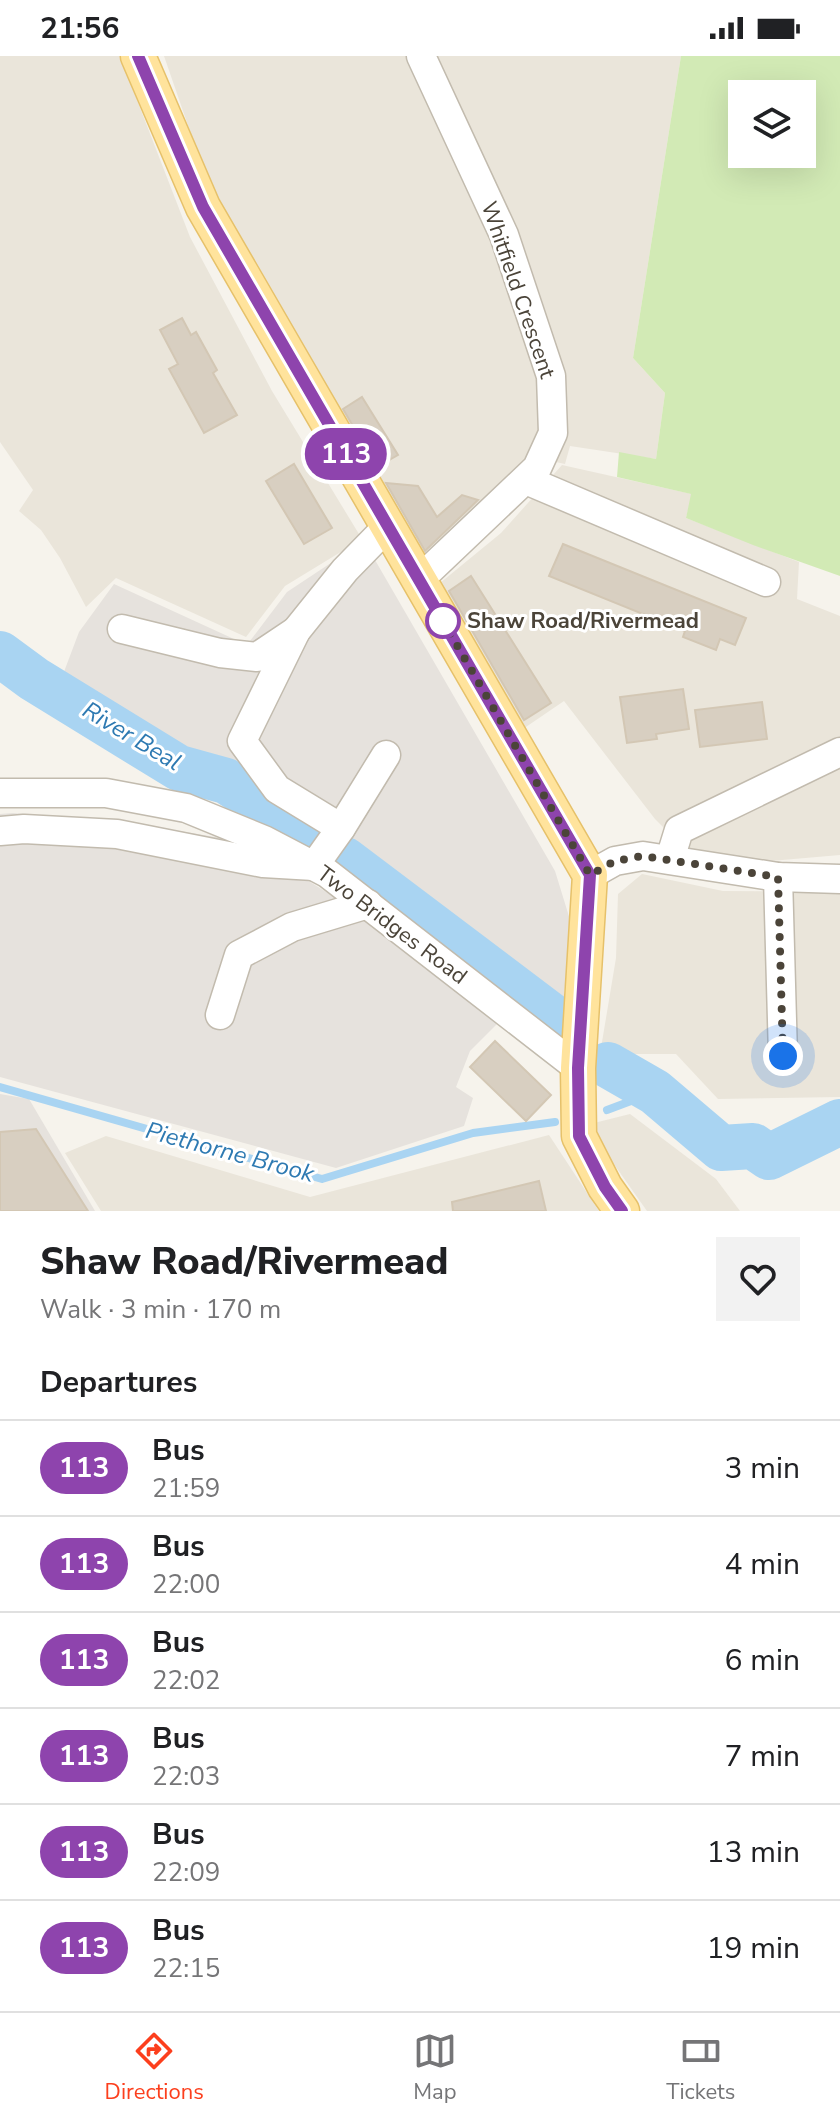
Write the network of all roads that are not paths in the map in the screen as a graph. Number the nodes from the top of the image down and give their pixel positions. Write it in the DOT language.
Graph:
graph roads {
  1 [pos="138,56"];
  2 [pos="421,56"];
  3 [pos="526,480"];
  4 [pos="388,526"];
  5 [pos="419,580"];
  6 [pos="766,582"];
  7 [pos="122,629"];
  8 [pos="296,631"];
  9 [pos="840,752"];
  10 [pos="386,755"];
  11 [pos="0,793"];
  12 [pos="341,828"];
  13 [pos="0,831"];
  14 [pos="670,859"];
  15 [pos="314,866"];
  16 [pos="590,875"];
  17 [pos="778,877"];
  18 [pos="840,879"];
  19 [pos="368,904"];
  20 [pos="220,1015"];
  21 [pos="783,1056"];
  22 [pos="578,1068"];
  23 [pos="622,1211"];
  1 -- 4 [label="main road"];
  2 -- 3 [label="street, Whitfield Crescent"];
  3 -- 5 [label="street, Whitfield Crescent"];
  3 -- 6 [label="street"];
  4 -- 5 [label="main road"];
  4 -- 8 [label="street"];
  5 -- 16 [label="main road"];
  7 -- 8 [label="street"];
  8 -- 12 [label="street"];
  9 -- 14 [label="street"];
  10 -- 12 [label="street"];
  11 -- 15 [label="street, Two Bridges Road"];
  12 -- 15 [label="street"];
  13 -- 15 [label="street"];
  14 -- 16 [label="street"];
  14 -- 17 [label="street"];
  15 -- 19 [label="street, Two Bridges Road"];
  16 -- 22 [label="main road"];
  17 -- 18 [label="street"];
  17 -- 21 [label="street"];
  19 -- 20 [label="street"];
  19 -- 22 [label="street, Two Bridges Road"];
  22 -- 23 [label="main road"];
}
